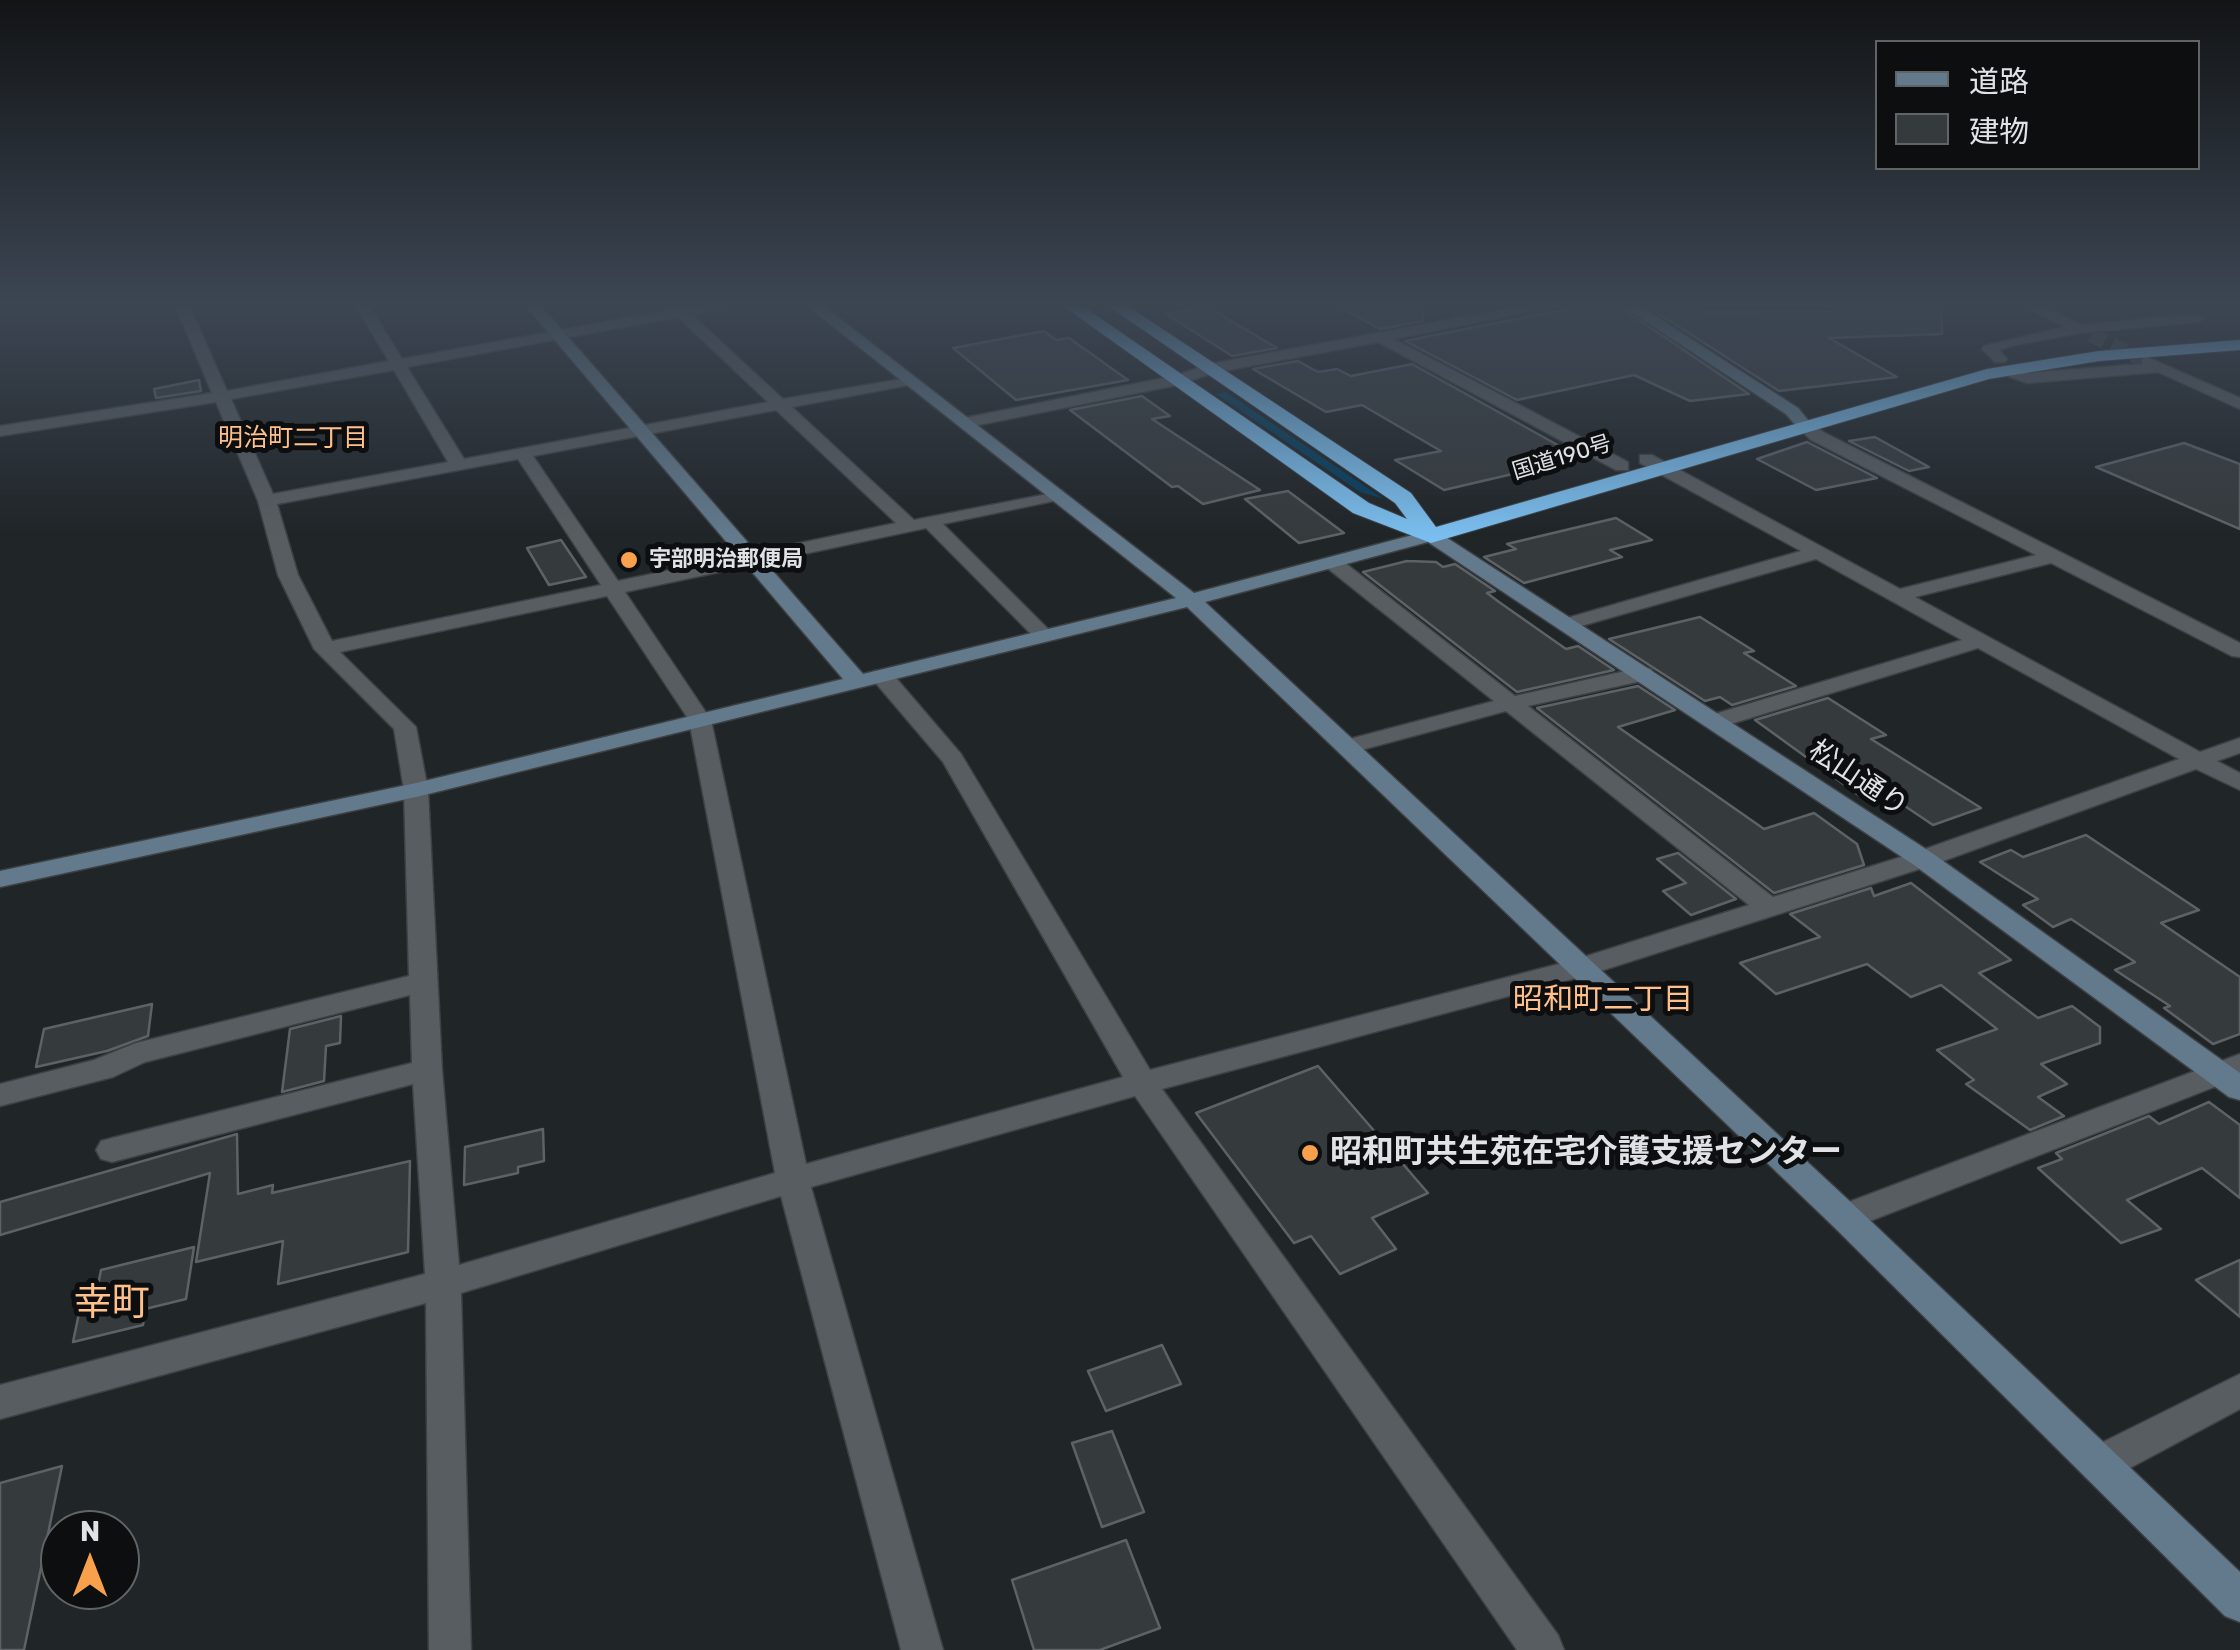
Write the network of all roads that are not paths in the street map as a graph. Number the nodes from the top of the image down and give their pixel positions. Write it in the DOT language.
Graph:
graph roads {
  1 [pos="217,382"];
  2 [pos="302,382"];
  3 [pos="408,382"];
  4 [pos="598,382"];
  5 [pos="756,382"];
  6 [pos="897,382"];
  7 [pos="911,382"];
  8 [pos="1167,382"];
  9 [pos="1180,382"];
  10 [pos="1229,382"];
  11 [pos="1463,382"];
  12 [pos="1744,382"];
  13 [pos="1937,382"];
  14 [pos="2192,382"];
  15 [pos="223,396"];
  16 [pos="780,404"];
  17 [pos="2240,404"];
  18 [pos="1798,418"];
  19 [pos="964,423"];
  20 [pos="0,431"];
  21 [pos="640,431"];
  22 [pos="524,453"];
  23 [pos="1655,463"];
  24 [pos="460,465"];
  25 [pos="1622,466"];
  26 [pos="1058,494"];
  27 [pos="266,502"];
  28 [pos="920,524"];
  29 [pos="1430,536"];
  30 [pos="1820,552"];
  31 [pos="2051,557"];
  32 [pos="750,559"];
  33 [pos="1333,563"];
  34 [pos="613,589"];
  35 [pos="1897,596"];
  36 [pos="1191,600"];
  37 [pos="1567,624"];
  38 [pos="1044,635"];
  39 [pos="1980,641"];
  40 [pos="325,650"];
  41 [pos="2240,651"];
  42 [pos="1643,674"];
  43 [pos="870,680"];
  44 [pos="1512,703"];
  45 [pos="700,720"];
  46 [pos="1716,721"];
  47 [pos="2240,745"];
  48 [pos="1350,746"];
  49 [pos="2200,758"];
  50 [pos="2240,783"];
  51 [pos="416,790"];
  52 [pos="1923,859"];
  53 [pos="0,879"];
  54 [pos="1768,906"];
  55 [pos="1582,967"];
  56 [pos="424,982"];
  57 [pos="427,1070"];
  58 [pos="2233,1076"];
  59 [pos="1142,1083"];
  60 [pos="0,1095"];
  61 [pos="112,1150"];
  62 [pos="793,1180"];
  63 [pos="1844,1217"];
  64 [pos="443,1284"];
  65 [pos="2240,1390"];
  66 [pos="0,1402"];
  67 [pos="2099,1464"];
  68 [pos="2240,1600"];
  69 [pos="450,1650"];
  70 [pos="922,1650"];
  71 [pos="1543,1650"];
  1 -- 15 [label="street"];
  2 -- 15 [label="street"];
  3 -- 24 [label="street"];
  4 -- 21 [label="street"];
  5 -- 16 [label="street"];
  6 -- 16 [label="street"];
  7 -- 19 [label="street"];
  8 -- 19 [label="street"];
  9 -- 29 [label="highway"];
  10 -- 29 [label="highway"];
  11 -- 25 [label="street"];
  12 -- 18 [label="street"];
  13 -- 18 [label="highway, 国道190号"];
  14 -- 17 [label="street"];
  15 -- 20 [label="street"];
  15 -- 27 [label="street"];
  16 -- 21 [label="street"];
  16 -- 28 [label="street"];
  18 -- 23 [label="highway, 国道190号"];
  18 -- 31 [label="street"];
  19 -- 26 [label="street"];
  21 -- 22 [label="street"];
  21 -- 32 [label="street"];
  22 -- 24 [label="street"];
  22 -- 34 [label="street"];
  23 -- 25 [label="highway, 国道190号"];
  23 -- 29 [label="highway, 国道190号"];
  23 -- 30 [label="street"];
  24 -- 27 [label="street"];
  25 -- 29 [label="highway, 国道190号"];
  26 -- 28 [label="street"];
  26 -- 36 [label="street"];
  27 -- 40 [label="street"];
  28 -- 32 [label="street"];
  28 -- 38 [label="street"];
  29 -- 33 [label="street"];
  29 -- 37 [label="street, 松山通り"];
  30 -- 35 [label="street"];
  30 -- 37 [label="street"];
  31 -- 35 [label="street"];
  31 -- 41 [label="street"];
  32 -- 34 [label="street"];
  32 -- 43 [label="street"];
  33 -- 36 [label="street"];
  33 -- 44 [label="street"];
  34 -- 40 [label="street"];
  34 -- 45 [label="street"];
  35 -- 39 [label="street"];
  36 -- 38 [label="street"];
  36 -- 48 [label="street"];
  37 -- 42 [label="street, 松山通り"];
  38 -- 43 [label="street"];
  39 -- 46 [label="street"];
  39 -- 49 [label="street"];
  40 -- 51 [label="street"];
  42 -- 44 [label="street"];
  42 -- 46 [label="street, 松山通り"];
  43 -- 45 [label="street"];
  43 -- 59 [label="street"];
  44 -- 48 [label="street"];
  44 -- 54 [label="street"];
  45 -- 51 [label="street"];
  45 -- 62 [label="street"];
  46 -- 52 [label="street, 松山通り"];
  47 -- 49 [label="street"];
  48 -- 55 [label="street"];
  49 -- 50 [label="street"];
  49 -- 52 [label="street"];
  51 -- 53 [label="street"];
  51 -- 56 [label="street"];
  52 -- 54 [label="street"];
  52 -- 58 [label="street, 松山通り"];
  54 -- 55 [label="street"];
  55 -- 59 [label="street"];
  55 -- 63 [label="street"];
  56 -- 57 [label="street"];
  56 -- 60 [label="street"];
  57 -- 61 [label="street"];
  57 -- 64 [label="street"];
  58 -- 63 [label="street"];
  59 -- 62 [label="street"];
  59 -- 71 [label="street"];
  62 -- 64 [label="street"];
  62 -- 70 [label="street"];
  63 -- 67 [label="street"];
  64 -- 66 [label="street"];
  64 -- 69 [label="street"];
  65 -- 67 [label="street"];
  67 -- 68 [label="street"];
}
